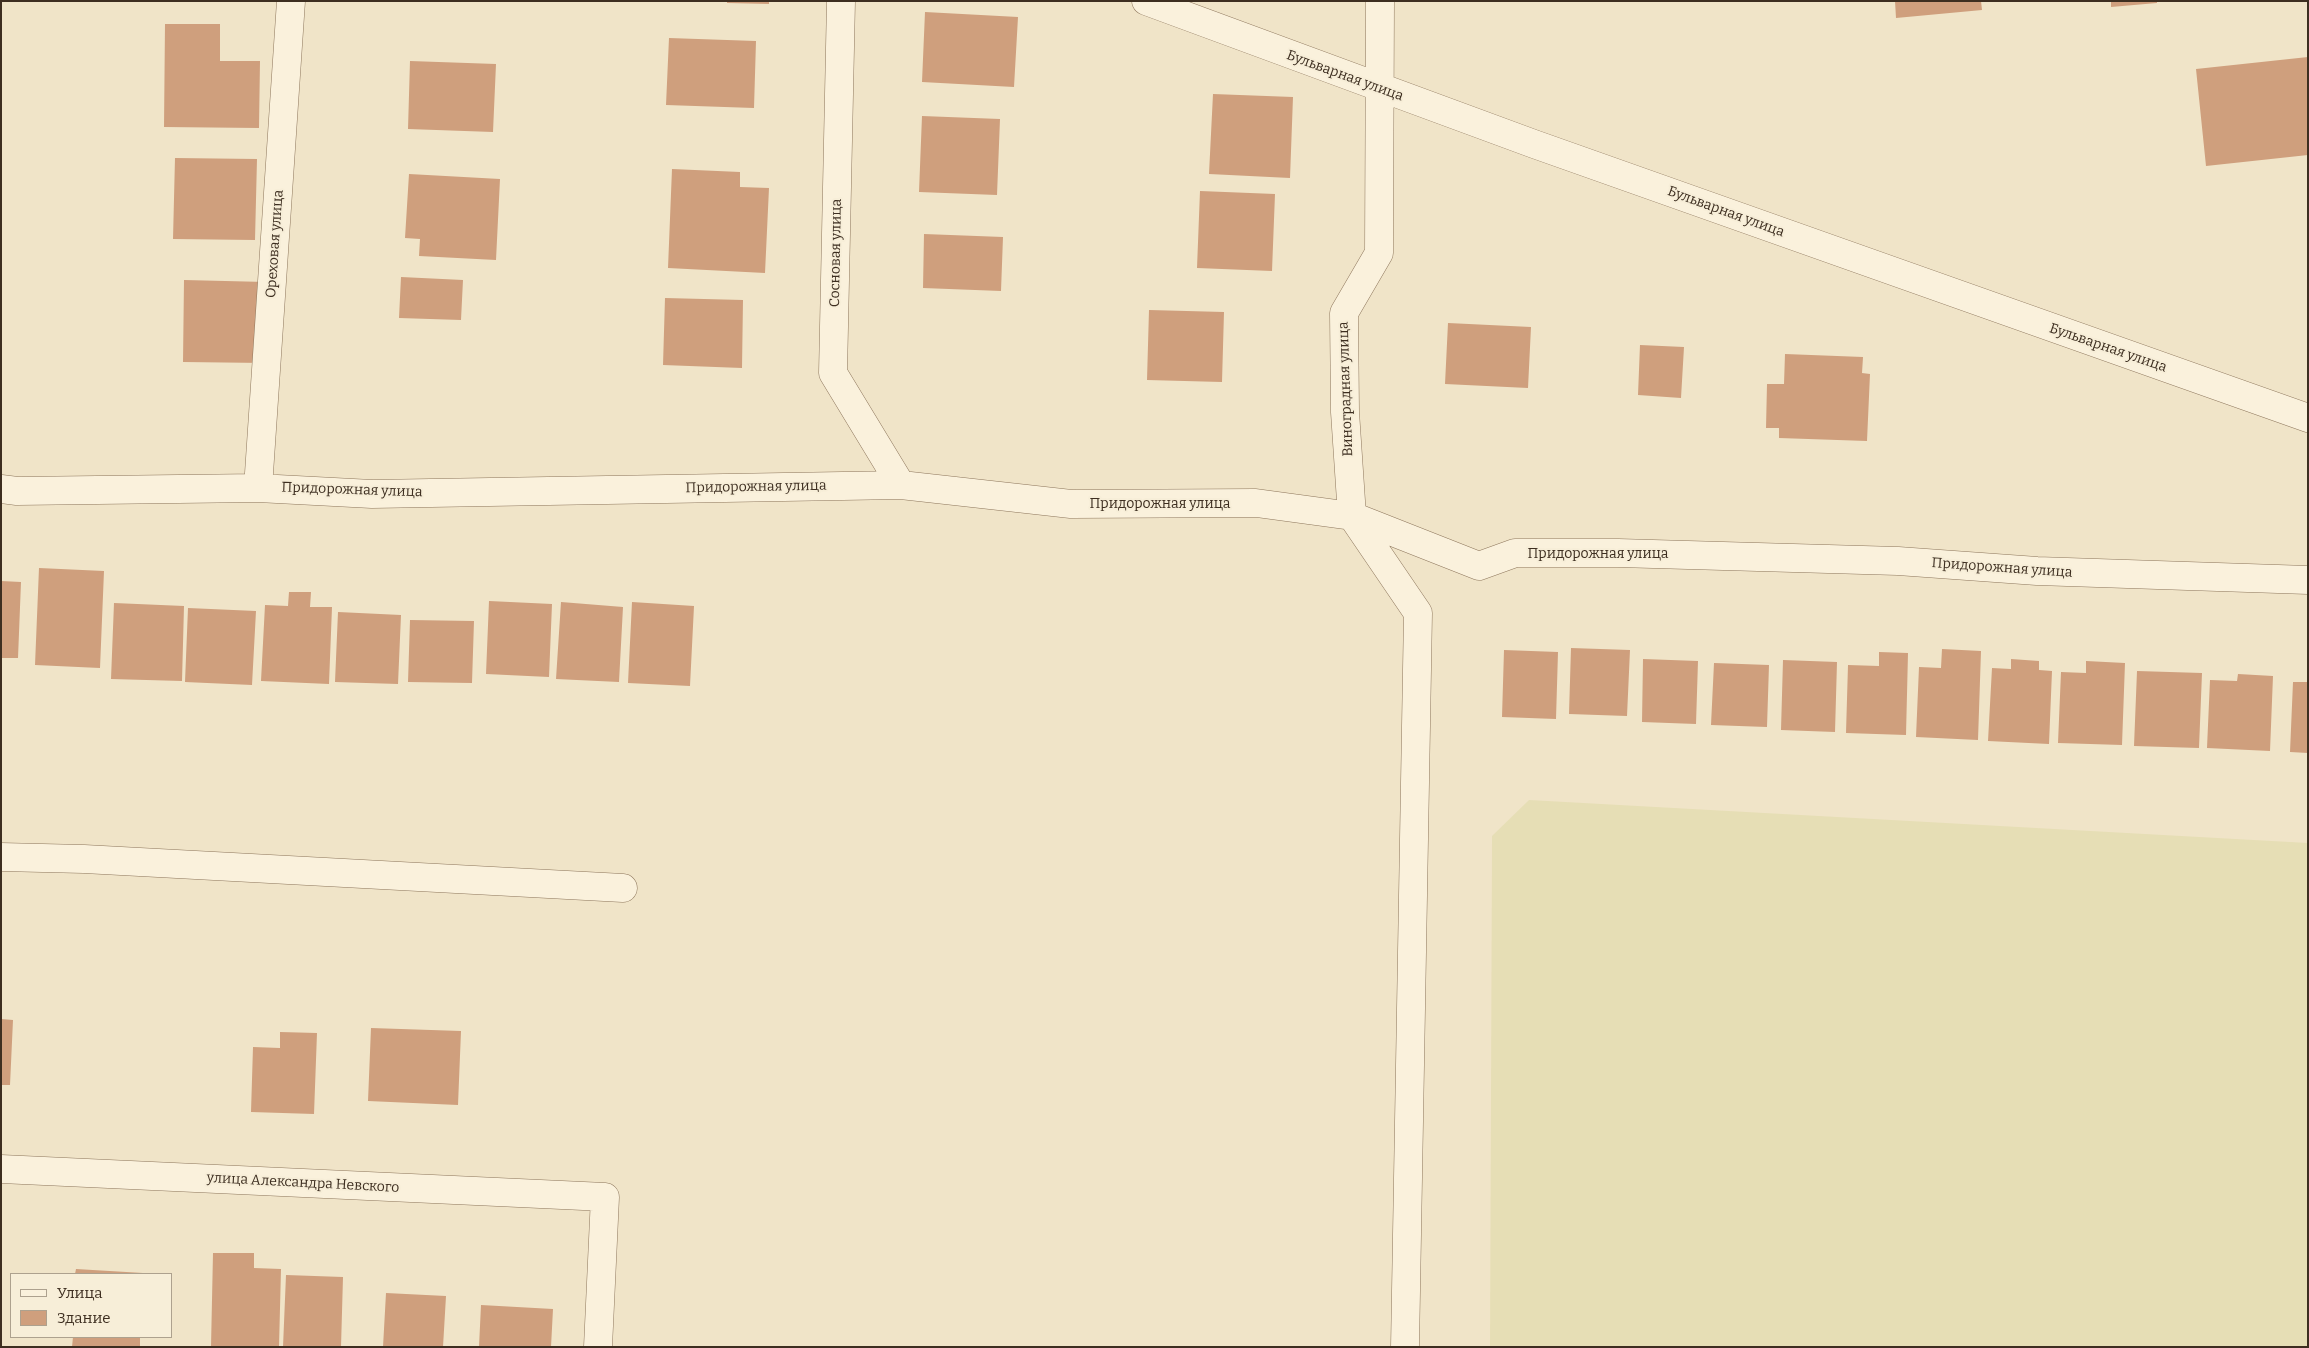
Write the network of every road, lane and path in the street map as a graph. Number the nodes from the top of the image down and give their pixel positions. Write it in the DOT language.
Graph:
graph roads {
  1 [pos="291,1"];
  2 [pos="841,1"];
  3 [pos="1146,1"];
  4 [pos="1380,1"];
  5 [pos="1379,89"];
  6 [pos="2308,418"];
  7 [pos="901,485"];
  8 [pos="258,488"];
  9 [pos="1,489"];
  10 [pos="1352,516"];
  11 [pos="2308,580"];
  12 [pos="1,857"];
  13 [pos="623,888"];
  14 [pos="1,1169"];
  15 [pos="598,1347"];
  16 [pos="1405,1347"];
  1 -- 8 [label="street, Ореховая улица"];
  2 -- 7 [label="street, Сосновая улица"];
  3 -- 5 [label="street, Бульварная улица"];
  4 -- 5 [label="street, Виноградная улица"];
  5 -- 6 [label="street, Бульварная улица"];
  5 -- 10 [label="street, Виноградная улица"];
  7 -- 8 [label="street, Придорожная улица"];
  7 -- 10 [label="street, Придорожная улица"];
  8 -- 9 [label="street, Придорожная улица"];
  10 -- 11 [label="street, Придорожная улица"];
  10 -- 16 [label="street"];
  12 -- 13 [label="street"];
  14 -- 15 [label="street, улица Александра Невского"];
}
